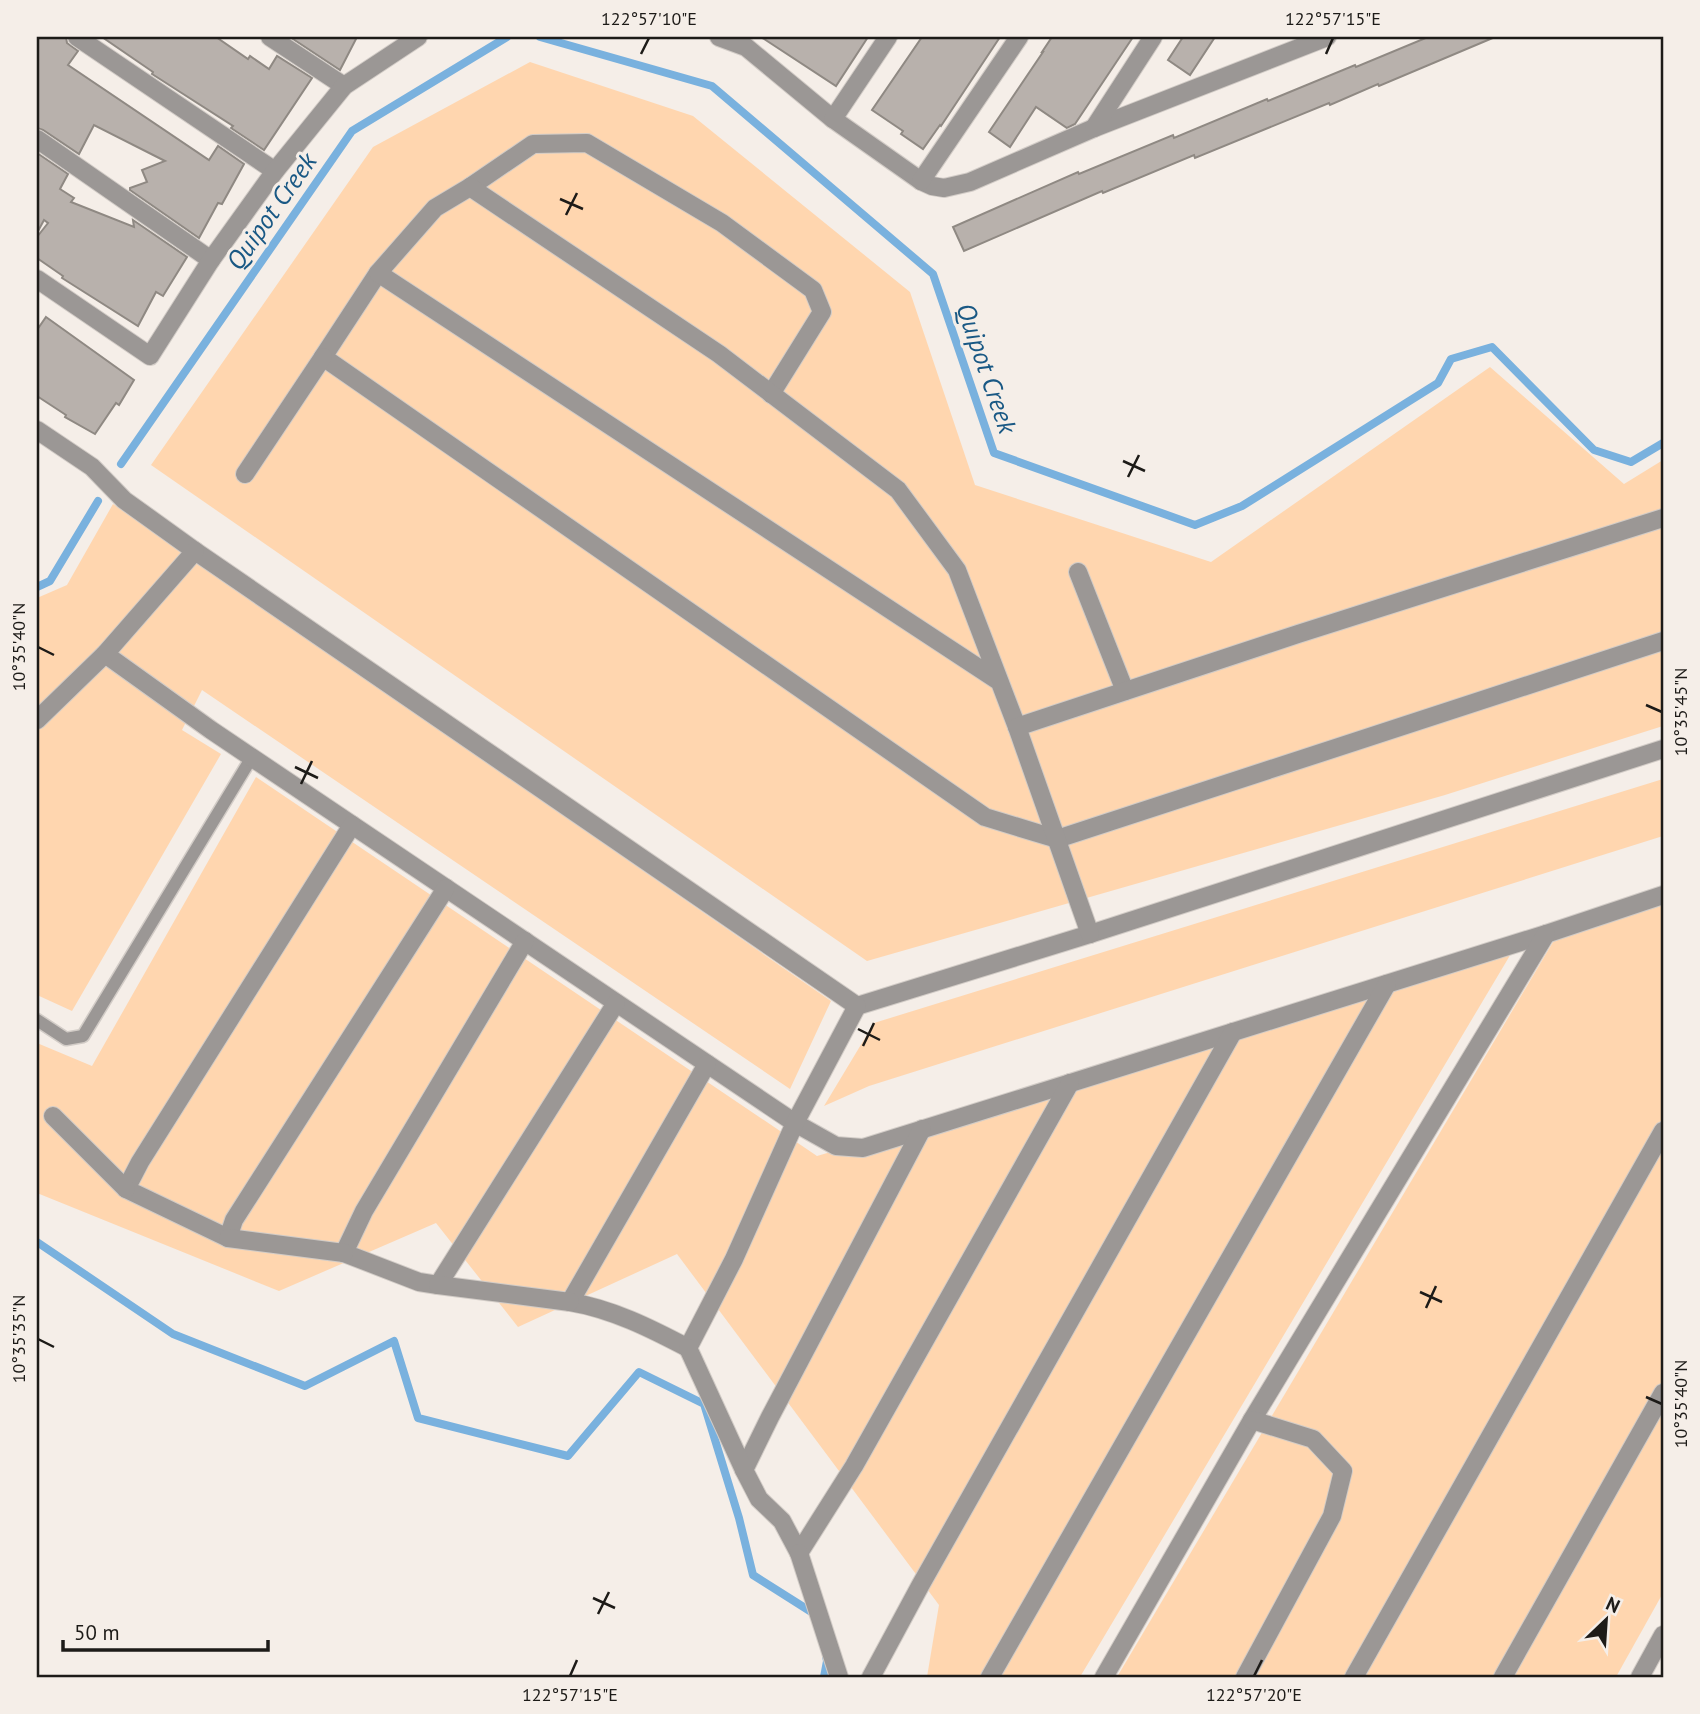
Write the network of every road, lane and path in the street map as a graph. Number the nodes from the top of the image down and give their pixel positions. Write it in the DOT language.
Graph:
graph roads {
  1 [pos="77,37"];
  2 [pos="270,37"];
  3 [pos="418,37"];
  4 [pos="719,37"];
  5 [pos="888,37"];
  6 [pos="1019,37"];
  7 [pos="1153,37"];
  8 [pos="1327,37"];
  9 [pos="750,42"];
  10 [pos="344,86"];
  11 [pos="832,119"];
  12 [pos="1094,128"];
  13 [pos="37,139"];
  14 [pos="275,171"];
  15 [pos="922,181"];
  16 [pos="470,187"];
  17 [pos="211,260"];
  18 [pos="378,272"];
  19 [pos="37,279"];
  20 [pos="323,357"];
  21 [pos="771,394"];
  22 [pos="37,430"];
  23 [pos="244,474"];
  24 [pos="1663,517"];
  25 [pos="195,551"];
  26 [pos="1078,572"];
  27 [pos="1663,641"];
  28 [pos="105,654"];
  29 [pos="1000,682"];
  30 [pos="1125,691"];
  31 [pos="37,720"];
  32 [pos="1017,727"];
  33 [pos="1663,749"];
  34 [pos="252,757"];
  35 [pos="352,825"];
  36 [pos="1057,839"];
  37 [pos="446,888"];
  38 [pos="1663,895"];
  39 [pos="1090,934"];
  40 [pos="1546,934"];
  41 [pos="524,941"];
  42 [pos="1387,984"];
  43 [pos="617,1003"];
  44 [pos="857,1006"];
  45 [pos="37,1020"];
  46 [pos="1233,1032"];
  47 [pos="707,1064"];
  48 [pos="1070,1083"];
  49 [pos="54,1116"];
  50 [pos="795,1123"];
  51 [pos="922,1129"];
  52 [pos="1663,1131"];
  53 [pos="126,1188"];
  54 [pos="228,1238"];
  55 [pos="344,1253"];
  56 [pos="438,1285"];
  57 [pos="569,1302"];
  58 [pos="688,1348"];
  59 [pos="1663,1393"];
  60 [pos="1252,1420"];
  61 [pos="744,1470"];
  62 [pos="799,1553"];
  63 [pos="1663,1635"];
  64 [pos="839,1677"];
  65 [pos="871,1677"];
  66 [pos="990,1677"];
  67 [pos="1104,1677"];
  68 [pos="1245,1677"];
  69 [pos="1354,1677"];
  70 [pos="1503,1677"];
  71 [pos="1640,1677"];
  1 -- 14 [label="street"];
  2 -- 10 [label="street"];
  3 -- 10 [label="street"];
  4 -- 9 [label="street"];
  5 -- 11 [label="street"];
  6 -- 15 [label="street"];
  7 -- 12 [label="street"];
  8 -- 12 [label="street"];
  9 -- 11 [label="street"];
  10 -- 14 [label="street"];
  11 -- 15 [label="street"];
  12 -- 15 [label="street"];
  13 -- 17 [label="street"];
  14 -- 17 [label="street"];
  16 -- 18 [label="street"];
  16 -- 21 [label="street"];
  16 -- 21 [label="street"];
  17 -- 19 [label="street"];
  18 -- 20 [label="street"];
  18 -- 29 [label="street"];
  20 -- 23 [label="street"];
  20 -- 36 [label="street"];
  21 -- 29 [label="street"];
  22 -- 25 [label="street"];
  24 -- 30 [label="street"];
  25 -- 28 [label="street"];
  25 -- 44 [label="street"];
  26 -- 30 [label="street"];
  27 -- 36 [label="street"];
  28 -- 31 [label="street"];
  28 -- 34 [label="street"];
  29 -- 32 [label="street"];
  30 -- 32 [label="street"];
  32 -- 36 [label="street"];
  33 -- 39 [label="street"];
  34 -- 35 [label="street"];
  34 -- 45 [label="lane"];
  35 -- 37 [label="street"];
  35 -- 53 [label="street"];
  36 -- 39 [label="street"];
  37 -- 41 [label="street"];
  37 -- 54 [label="street"];
  38 -- 40 [label="street"];
  39 -- 44 [label="street"];
  40 -- 42 [label="street"];
  40 -- 60 [label="street"];
  41 -- 43 [label="street"];
  41 -- 55 [label="street"];
  42 -- 46 [label="street"];
  42 -- 66 [label="street"];
  43 -- 47 [label="street"];
  43 -- 56 [label="street"];
  44 -- 50 [label="street"];
  46 -- 48 [label="street"];
  46 -- 65 [label="street"];
  47 -- 50 [label="street"];
  47 -- 57 [label="street"];
  48 -- 51 [label="street"];
  48 -- 62 [label="street"];
  49 -- 53 [label="street"];
  50 -- 51 [label="street"];
  50 -- 58 [label="street"];
  51 -- 61 [label="street"];
  52 -- 69 [label="street"];
  53 -- 54 [label="street"];
  54 -- 55 [label="street"];
  55 -- 56 [label="street"];
  56 -- 57 [label="street"];
  57 -- 58 [label="street"];
  58 -- 61 [label="street"];
  59 -- 70 [label="street"];
  60 -- 67 [label="street"];
  60 -- 68 [label="street"];
  61 -- 62 [label="street"];
  62 -- 64 [label="street"];
  63 -- 71 [label="street"];
}
